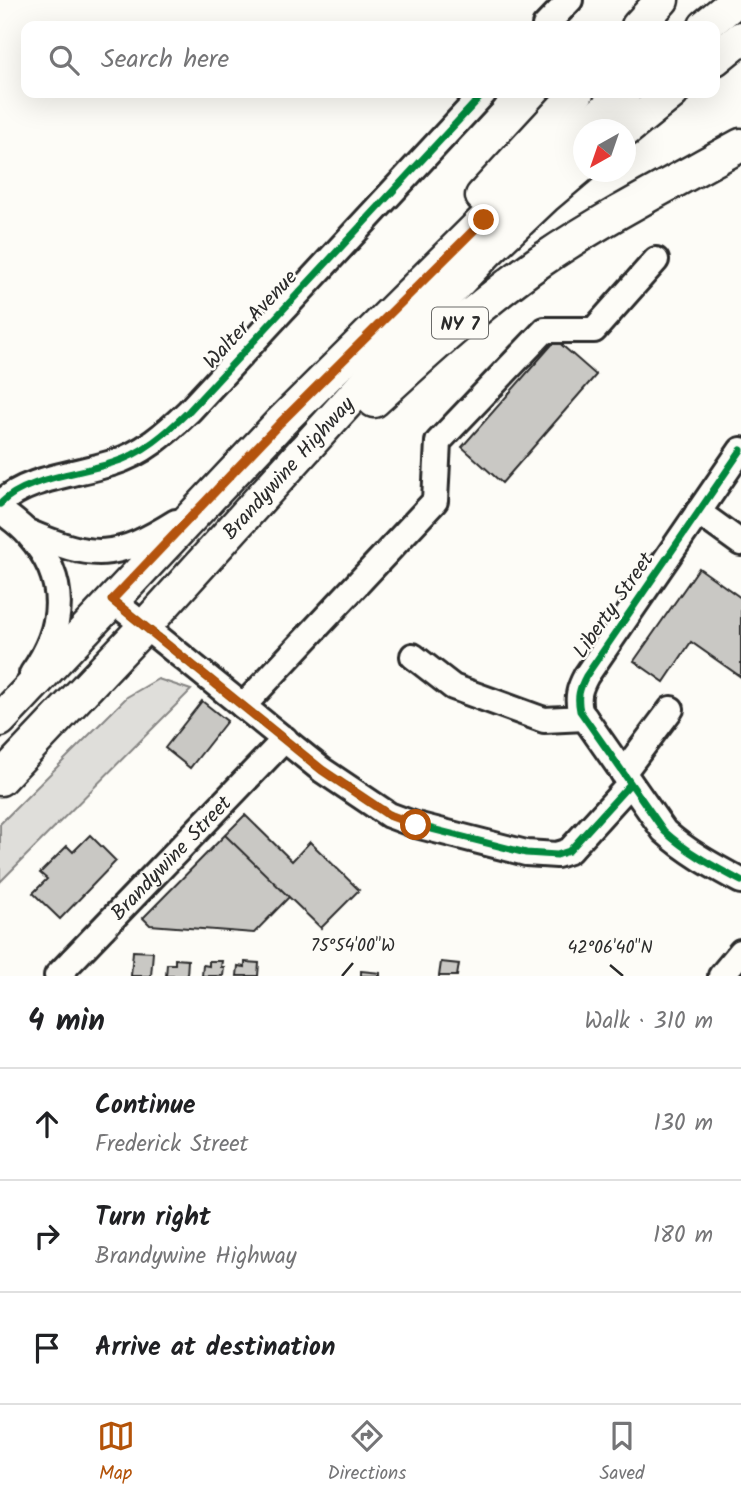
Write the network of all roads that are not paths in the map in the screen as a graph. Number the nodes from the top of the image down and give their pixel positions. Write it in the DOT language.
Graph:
graph roads {
  1 [pos="570,0"];
  2 [pos="662,0"];
  3 [pos="737,0"];
  4 [pos="550,21"];
  5 [pos="643,21"];
  6 [pos="711,21"];
  7 [pos="741,38"];
  8 [pos="720,55"];
  9 [pos="479,98"];
  10 [pos="572,98"];
  11 [pos="618,98"];
  12 [pos="666,98"];
  13 [pos="636,121"];
  14 [pos="741,145"];
  15 [pos="573,173"];
  16 [pos="656,260"];
  17 [pos="281,422"];
  18 [pos="741,450"];
  19 [pos="0,504"];
  20 [pos="198,509"];
  21 [pos="0,510"];
  22 [pos="698,512"];
  23 [pos="28,533"];
  24 [pos="741,543"];
  25 [pos="214,549"];
  26 [pos="112,600"];
  27 [pos="144,627"];
  28 [pos="414,656"];
  29 [pos="243,706"];
  30 [pos="671,709"];
  31 [pos="3,717"];
  32 [pos="585,718"];
  33 [pos="285,739"];
  34 [pos="627,778"];
  35 [pos="0,779"];
  36 [pos="741,881"];
  37 [pos="741,952"];
  38 [pos="57,976"];
  39 [pos="721,976"];
  1 -- 4 [label="street"];
  2 -- 5 [label="main road"];
  3 -- 6 [label="main road"];
  7 -- 8 [label="main road"];
  9 -- 19 [label="street, Walter Avenue"];
  10 -- 17 [label="main road"];
  11 -- 17 [label="main road, Brandywine Highway"];
  12 -- 13 [label="main road"];
  14 -- 25 [label="main road, NY 7"];
  15 -- 25 [label="main road, Brandywine Highway"];
  16 -- 29 [label="street"];
  17 -- 20 [label="main road, Brandywine Highway"];
  18 -- 22 [label="street, Liberty Street"];
  20 -- 23 [label="street"];
  20 -- 26 [label="main road, Brandywine Highway"];
  21 -- 23 [label="street"];
  22 -- 24 [label="street"];
  22 -- 32 [label="street, Liberty Street"];
  23 -- 31 [label="street"];
  25 -- 27 [label="main road, Brandywine Highway"];
  26 -- 27 [label="street"];
  26 -- 31 [label="main road, Brandywine Highway"];
  27 -- 29 [label="street"];
  27 -- 35 [label="main road, Brandywine Highway"];
  28 -- 32 [label="street"];
  29 -- 33 [label="street"];
  30 -- 34 [label="street"];
  32 -- 34 [label="street, Liberty Street"];
  33 -- 34 [label="street"];
  33 -- 38 [label="street, Brandywine Street"];
  34 -- 36 [label="street, Liberty Street"];
  37 -- 39 [label="street"];
}
